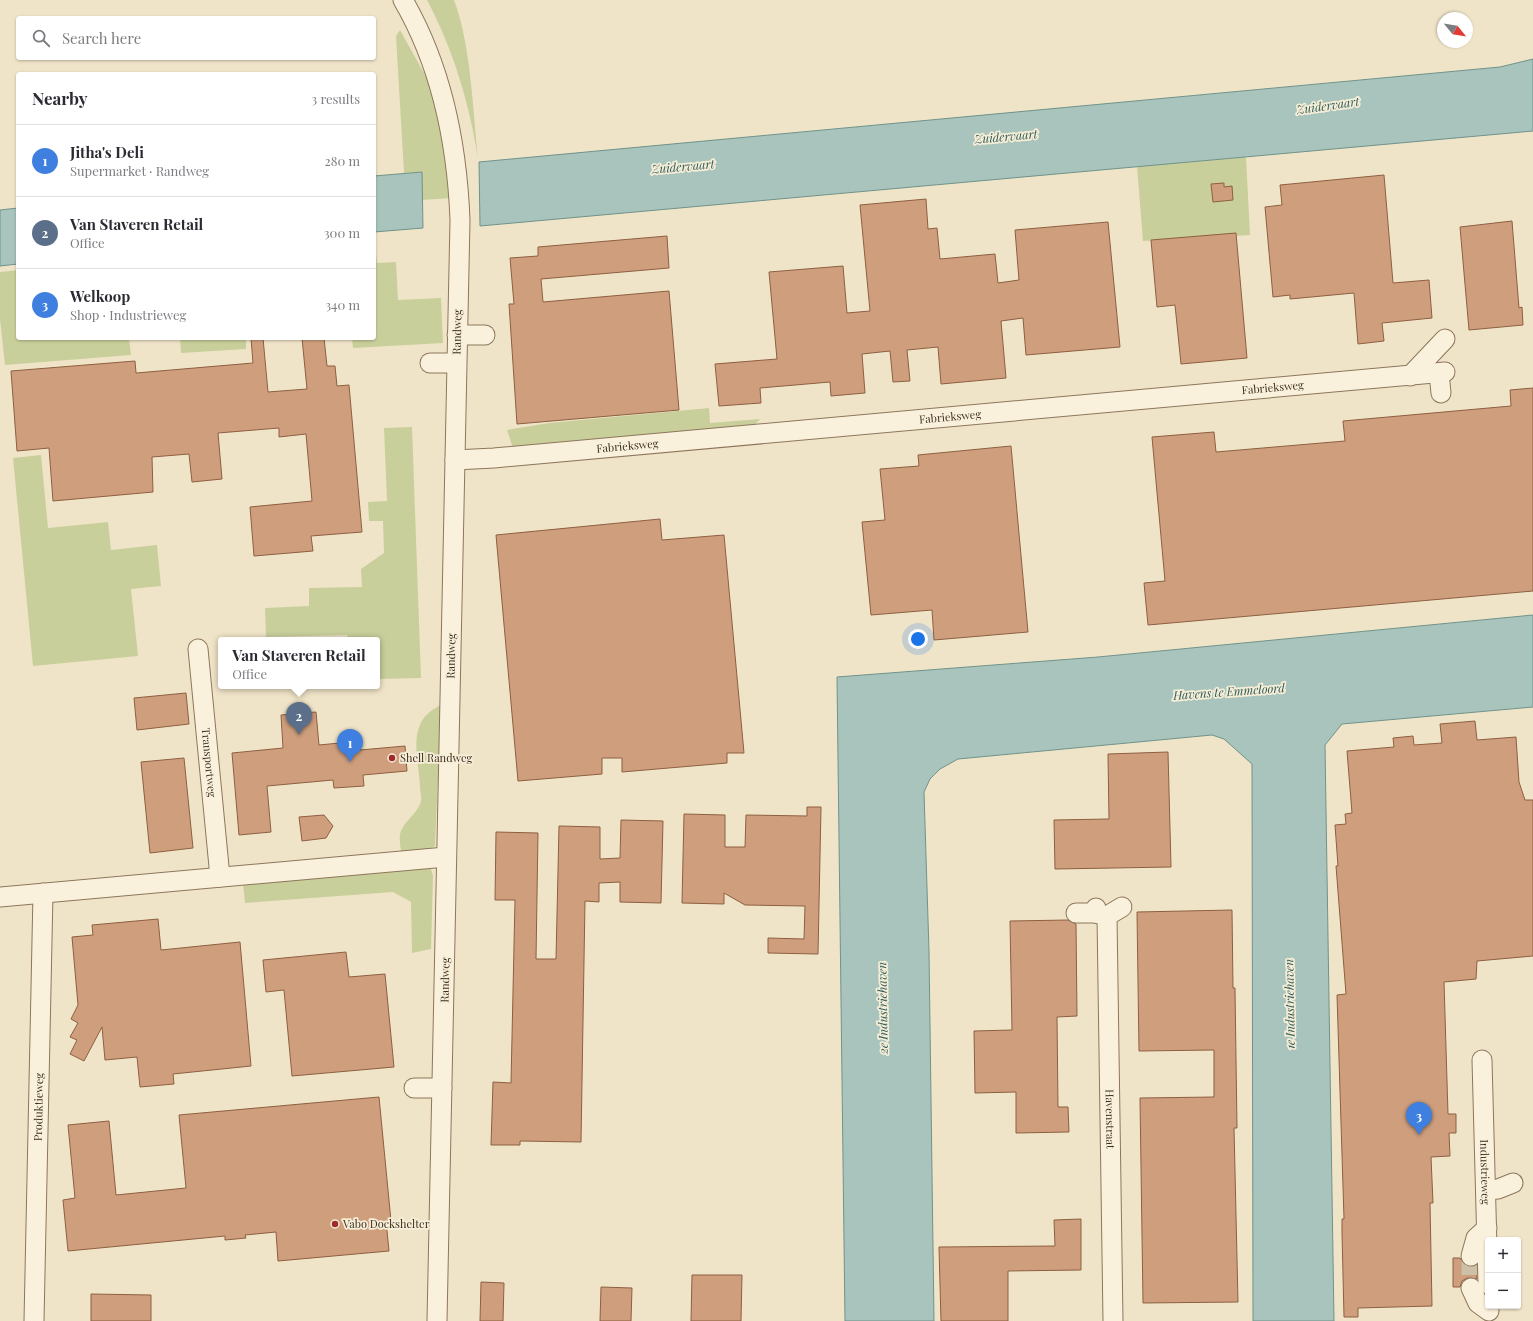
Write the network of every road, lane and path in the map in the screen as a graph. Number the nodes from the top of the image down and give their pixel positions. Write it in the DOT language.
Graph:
graph roads {
  1 [pos="403,0"];
  2 [pos="457,335"];
  3 [pos="485,335"];
  4 [pos="1445,340"];
  5 [pos="456,363"];
  6 [pos="430,364"];
  7 [pos="1410,376"];
  8 [pos="1441,393"];
  9 [pos="455,460"];
  10 [pos="198,649"];
  11 [pos="446,857"];
  12 [pos="220,877"];
  13 [pos="42,893"];
  14 [pos="0,897"];
  15 [pos="1076,913"];
  16 [pos="1482,1060"];
  17 [pos="414,1088"];
  18 [pos="442,1088"];
  19 [pos="1486,1228"];
  20 [pos="1471,1256"];
  21 [pos="1480,1286"];
  22 [pos="1489,1313"];
  23 [pos="34,1321"];
  24 [pos="437,1321"];
  25 [pos="1113,1321"];
  1 -- 2 [label="street, Randweg"];
  2 -- 3 [label="street"];
  2 -- 5 [label="street, Randweg"];
  4 -- 7 [label="street"];
  5 -- 6 [label="street"];
  5 -- 9 [label="street, Randweg"];
  7 -- 8 [label="street, Fabrieksweg"];
  7 -- 9 [label="street, Fabrieksweg"];
  9 -- 11 [label="street, Randweg"];
  10 -- 12 [label="street, Transportweg"];
  11 -- 12 [label="street"];
  11 -- 18 [label="street, Randweg"];
  12 -- 13 [label="street"];
  13 -- 14 [label="street"];
  13 -- 23 [label="street, Produktieweg"];
  15 -- 25 [label="street, Havenstraat"];
  16 -- 19 [label="street, Industrieweg"];
  17 -- 18 [label="street"];
  18 -- 24 [label="street, Randweg"];
  19 -- 20 [label="street"];
  19 -- 21 [label="street, Industrieweg"];
  21 -- 22 [label="street"];
}
